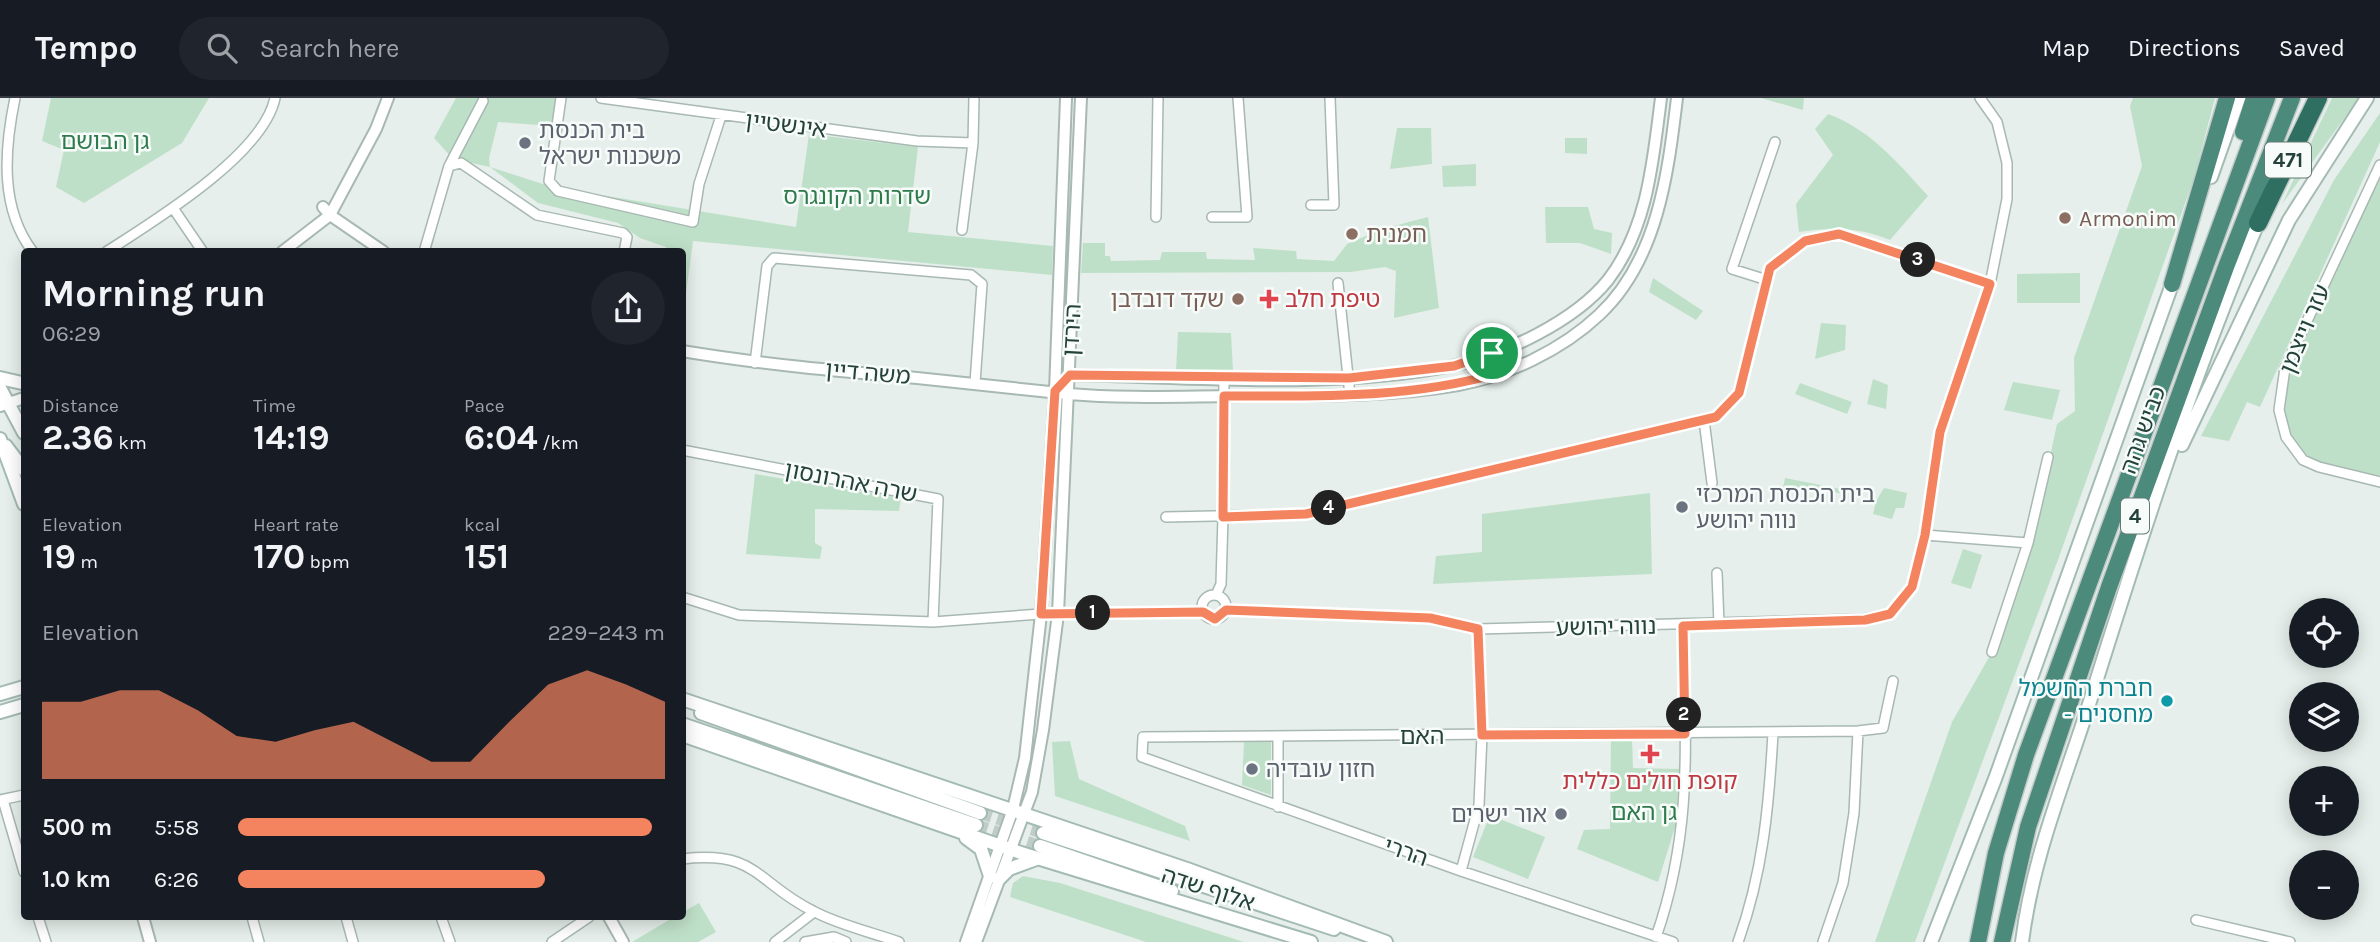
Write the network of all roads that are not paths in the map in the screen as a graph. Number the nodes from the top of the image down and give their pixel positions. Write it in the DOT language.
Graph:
graph roads {
  1 [pos="15,98"];
  2 [pos="275,98"];
  3 [pos="388,98"];
  4 [pos="561,98"];
  5 [pos="601,98"];
  6 [pos="974,98"];
  7 [pos="1066,98"];
  8 [pos="1081,98"];
  9 [pos="1158,98"];
  10 [pos="1238,98"];
  11 [pos="1330,98"];
  12 [pos="1677,98"];
  13 [pos="1980,98"];
  14 [pos="2227,98"];
  15 [pos="2239,98"];
  16 [pos="2254,98"];
  17 [pos="2267,98"];
  18 [pos="2292,98"];
  19 [pos="2312,98"];
  20 [pos="2318,98"];
  21 [pos="2367,98"];
  22 [pos="1660,100"];
  23 [pos="483,101"];
  24 [pos="721,116"];
  25 [pos="1775,142"];
  26 [pos="973,143"];
  27 [pos="2380,165"];
  28 [pos="449,166"];
  29 [pos="1311,205"];
  30 [pos="173,208"];
  31 [pos="326,211"];
  32 [pos="1156,217"];
  33 [pos="1212,217"];
  34 [pos="2258,223"];
  35 [pos="962,230"];
  36 [pos="29,248"];
  37 [pos="112,248"];
  38 [pos="201,248"];
  39 [pos="287,248"];
  40 [pos="378,248"];
  41 [pos="425,248"];
  42 [pos="625,248"];
  43 [pos="1767,280"];
  44 [pos="1338,283"];
  45 [pos="1990,284"];
  46 [pos="2172,284"];
  47 [pos="2190,308"];
  48 [pos="686,352"];
  49 [pos="1492,353"];
  50 [pos="755,363"];
  51 [pos="1499,373"];
  52 [pos="1070,375"];
  53 [pos="1224,378"];
  54 [pos="1349,378"];
  55 [pos="21,383"];
  56 [pos="975,383"];
  57 [pos="1,388"];
  58 [pos="1055,391"];
  59 [pos="1068,394"];
  60 [pos="1350,395"];
  61 [pos="1224,396"];
  62 [pos="5,405"];
  63 [pos="1704,420"];
  64 [pos="21,429"];
  65 [pos="0,440"];
  66 [pos="686,451"];
  67 [pos="2048,457"];
  68 [pos="21,466"];
  69 [pos="2380,482"];
  70 [pos="1712,483"];
  71 [pos="21,496"];
  72 [pos="2150,515"];
  73 [pos="1167,517"];
  74 [pos="1223,517"];
  75 [pos="1925,535"];
  76 [pos="2028,543"];
  77 [pos="1717,573"];
  78 [pos="1216,595"];
  79 [pos="686,598"];
  80 [pos="1226,610"];
  81 [pos="1203,612"];
  82 [pos="1041,614"];
  83 [pos="1058,614"];
  84 [pos="933,622"];
  85 [pos="1719,624"];
  86 [pos="1683,626"];
  87 [pos="1478,629"];
  88 [pos="1992,652"];
  89 [pos="1893,681"];
  90 [pos="21,688"];
  91 [pos="0,694"];
  92 [pos="686,700"];
  93 [pos="21,706"];
  94 [pos="686,709"];
  95 [pos="21,712"];
  96 [pos="0,713"];
  97 [pos="686,725"];
  98 [pos="1858,731"];
  99 [pos="1773,733"];
  100 [pos="1685,734"];
  101 [pos="1482,735"];
  102 [pos="686,736"];
  103 [pos="1278,736"];
  104 [pos="1142,757"];
  105 [pos="21,796"];
  106 [pos="1,800"];
  107 [pos="1278,807"];
  108 [pos="1019,811"];
  109 [pos="954,830"];
  110 [pos="1041,846"];
  111 [pos="1005,848"];
  112 [pos="686,859"];
  113 [pos="21,863"];
  114 [pos="1461,871"];
  115 [pos="994,878"];
  116 [pos="814,912"];
  117 [pos="39,920"];
  118 [pos="144,920"];
  119 [pos="253,920"];
  120 [pos="347,920"];
  121 [pos="442,920"];
  122 [pos="585,920"];
  123 [pos="611,920"];
  124 [pos="2196,920"];
  125 [pos="1656,937"];
  126 [pos="886,940"];
  127 [pos="46,942"];
  128 [pos="150,942"];
  129 [pos="259,942"];
  130 [pos="353,942"];
  131 [pos="450,942"];
  132 [pos="552,942"];
  133 [pos="623,942"];
  134 [pos="775,942"];
  135 [pos="805,942"];
  136 [pos="846,942"];
  137 [pos="899,942"];
  138 [pos="967,942"];
  139 [pos="976,942"];
  140 [pos="1311,942"];
  141 [pos="1322,942"];
  142 [pos="1374,942"];
  143 [pos="1386,942"];
  144 [pos="1673,942"];
  145 [pos="1738,942"];
  146 [pos="1822,942"];
  147 [pos="1931,942"];
  148 [pos="1978,942"];
  149 [pos="2002,942"];
  150 [pos="2022,942"];
  151 [pos="2290,942"];
  1 -- 36 [label="street"];
  2 -- 30 [label="street"];
  3 -- 31 [label="street"];
  4 -- 24 [label="street"];
  5 -- 24 [label="street, אינשטיין"];
  6 -- 26 [label="street"];
  7 -- 58 [label="street, הירדן"];
  8 -- 52 [label="street, הירדן"];
  9 -- 32 [label="street"];
  10 -- 33 [label="street"];
  11 -- 29 [label="street"];
  12 -- 51 [label="street, משה דיין"];
  13 -- 45 [label="street, נווה יהושע"];
  14 -- 46 [label="highway"];
  15 -- 46 [label="main road"];
  16 -- 47 [label="highway"];
  17 -- 47 [label="highway, כביש גהה / 4"];
  18 -- 149 [label="highway, כביש גהה / 4"];
  19 -- 34 [label="highway"];
  20 -- 34 [label="highway, 471"];
  21 -- 72 [label="main road"];
  22 -- 49 [label="street"];
  23 -- 28 [label="street"];
  24 -- 26 [label="street, אינשטיין"];
  25 -- 43 [label="street"];
  26 -- 35 [label="street"];
  27 -- 69 [label="street, עזר וייצמן"];
  28 -- 41 [label="street"];
  28 -- 42 [label="street"];
  30 -- 37 [label="street"];
  30 -- 38 [label="street"];
  31 -- 39 [label="street"];
  31 -- 40 [label="street"];
  34 -- 72 [label="main road"];
  43 -- 45 [label="street"];
  43 -- 63 [label="street"];
  44 -- 54 [label="street"];
  45 -- 75 [label="street, נווה יהושע"];
  46 -- 147 [label="main road"];
  47 -- 148 [label="highway, כביש גהה / 4"];
  48 -- 50 [label="street, משה דיין"];
  49 -- 51 [label="street"];
  49 -- 54 [label="street"];
  50 -- 56 [label="street, משה דיין"];
  50 -- 56 [label="street"];
  51 -- 60 [label="street, משה דיין"];
  52 -- 53 [label="street"];
  52 -- 58 [label="street"];
  52 -- 59 [label="street, הירדן"];
  53 -- 54 [label="street"];
  53 -- 61 [label="street"];
  54 -- 60 [label="street"];
  55 -- 57 [label="main road"];
  56 -- 58 [label="street, משה דיין"];
  57 -- 62 [label="main road"];
  58 -- 59 [label="street, משה דיין"];
  58 -- 82 [label="street, הירדן"];
  59 -- 61 [label="street, משה דיין"];
  59 -- 83 [label="street, הירדן"];
  60 -- 61 [label="street, משה דיין"];
  61 -- 74 [label="street"];
  62 -- 64 [label="main road"];
  63 -- 70 [label="street"];
  63 -- 74 [label="street"];
  65 -- 68 [label="main road"];
  65 -- 71 [label="main road"];
  66 -- 84 [label="street, שרה אהרונסון"];
  67 -- 76 [label="street"];
  72 -- 150 [label="main road"];
  73 -- 74 [label="street"];
  74 -- 78 [label="street"];
  75 -- 76 [label="street"];
  75 -- 85 [label="street, נווה יהושע"];
  76 -- 88 [label="street"];
  77 -- 85 [label="street"];
  78 -- 80 [label="street"];
  78 -- 81 [label="street"];
  79 -- 84 [label="street"];
  80 -- 81 [label="street"];
  80 -- 87 [label="street, נווה יהושע"];
  81 -- 83 [label="street"];
  82 -- 83 [label="street"];
  82 -- 84 [label="street"];
  82 -- 108 [label="street, הירדן"];
  83 -- 108 [label="street, הירדן"];
  85 -- 86 [label="street, נווה יהושע"];
  86 -- 87 [label="street, נווה יהושע"];
  86 -- 100 [label="street"];
  87 -- 101 [label="street"];
  89 -- 98 [label="street, האם"];
  90 -- 91 [label="main road"];
  92 -- 108 [label="main road"];
  93 -- 96 [label="main road"];
  94 -- 97 [label="main road"];
  95 -- 96 [label="main road"];
  98 -- 99 [label="street, האם"];
  98 -- 146 [label="street"];
  99 -- 100 [label="street, האם"];
  99 -- 145 [label="street"];
  100 -- 101 [label="street, האם"];
  100 -- 125 [label="street"];
  101 -- 103 [label="street, האם"];
  101 -- 114 [label="street"];
  102 -- 109 [label="main road"];
  103 -- 104 [label="street, האם"];
  103 -- 107 [label="street"];
  104 -- 107 [label="street, הררי"];
  105 -- 106 [label="street"];
  106 -- 113 [label="street"];
  107 -- 114 [label="street, הררי"];
  108 -- 111 [label="street, הירדן"];
  108 -- 143 [label="main road"];
  109 -- 111 [label="main road"];
  109 -- 115 [label="main road"];
  110 -- 111 [label="main road"];
  110 -- 115 [label="main road"];
  110 -- 140 [label="main road"];
  110 -- 141 [label="main road, אלוף שדה"];
  110 -- 142 [label="main road, אלוף שדה"];
  111 -- 115 [label="street, הירדן"];
  112 -- 116 [label="street"];
  114 -- 125 [label="street, הררי"];
  115 -- 138 [label="street"];
  115 -- 139 [label="street"];
  116 -- 126 [label="street"];
  116 -- 134 [label="street"];
  117 -- 127 [label="street"];
  118 -- 128 [label="street"];
  119 -- 129 [label="street"];
  120 -- 130 [label="street"];
  121 -- 131 [label="street"];
  122 -- 132 [label="street"];
  123 -- 133 [label="street"];
  124 -- 151 [label="street"];
  125 -- 144 [label="street, הררי"];
  126 -- 137 [label="street"];
  135 -- 136 [label="street"];
}
